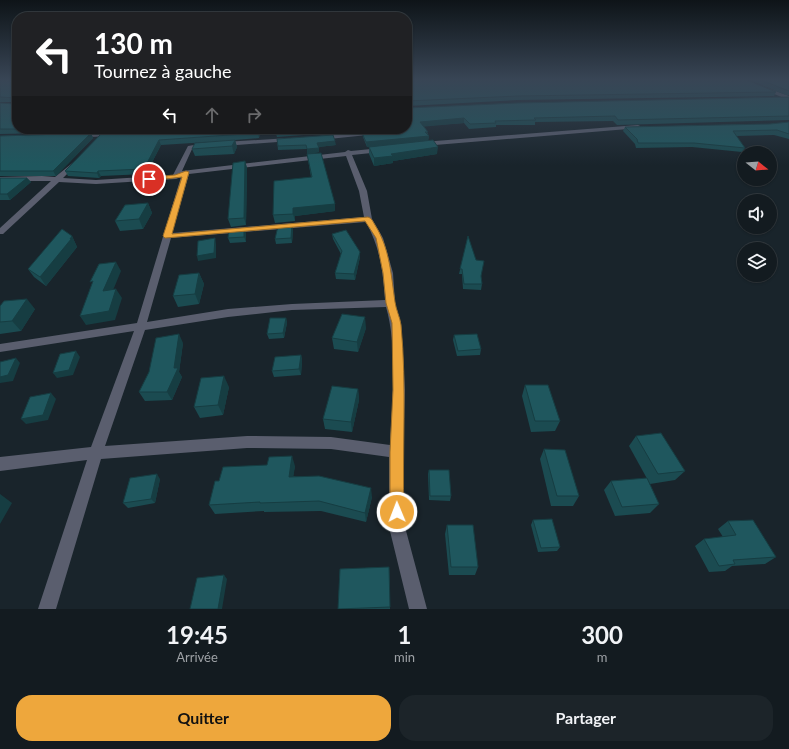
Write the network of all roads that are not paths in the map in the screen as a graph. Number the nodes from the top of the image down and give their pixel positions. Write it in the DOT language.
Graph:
graph roads {
  1 [pos="647,127"];
  2 [pos="98,134"];
  3 [pos="102,134"];
  4 [pos="357,134"];
  5 [pos="72,135"];
  6 [pos="310,138"];
  7 [pos="295,139"];
  8 [pos="93,144"];
  9 [pos="220,144"];
  10 [pos="419,144"];
  11 [pos="212,145"];
  12 [pos="388,149"];
  13 [pos="348,152"];
  14 [pos="82,156"];
  15 [pos="181,175"];
  16 [pos="0,179"];
  17 [pos="56,180"];
  18 [pos="368,219"];
  19 [pos="0,232"];
  20 [pos="167,236"];
  21 [pos="390,303"];
  22 [pos="141,326"];
  23 [pos="0,348"];
  24 [pos="396,452"];
  25 [pos="96,453"];
  26 [pos="0,464"];
  27 [pos="47,609"];
  28 [pos="418,609"];
  1 -- 10 [label="street"];
  2 -- 5 [label="street"];
  3 -- 8 [label="street"];
  4 -- 6 [label="street"];
  7 -- 9 [label="street"];
  11 -- 15 [label="street"];
  12 -- 13 [label="street"];
  13 -- 15 [label="street"];
  13 -- 18 [label="street"];
  14 -- 17 [label="street"];
  15 -- 17 [label="street"];
  15 -- 20 [label="street"];
  16 -- 17 [label="street"];
  17 -- 19 [label="street"];
  18 -- 20 [label="street"];
  18 -- 21 [label="street"];
  20 -- 22 [label="street"];
  21 -- 22 [label="street"];
  21 -- 24 [label="street"];
  22 -- 23 [label="street"];
  22 -- 25 [label="street"];
  24 -- 25 [label="street"];
  24 -- 28 [label="street"];
  25 -- 26 [label="street"];
  25 -- 27 [label="street"];
}
